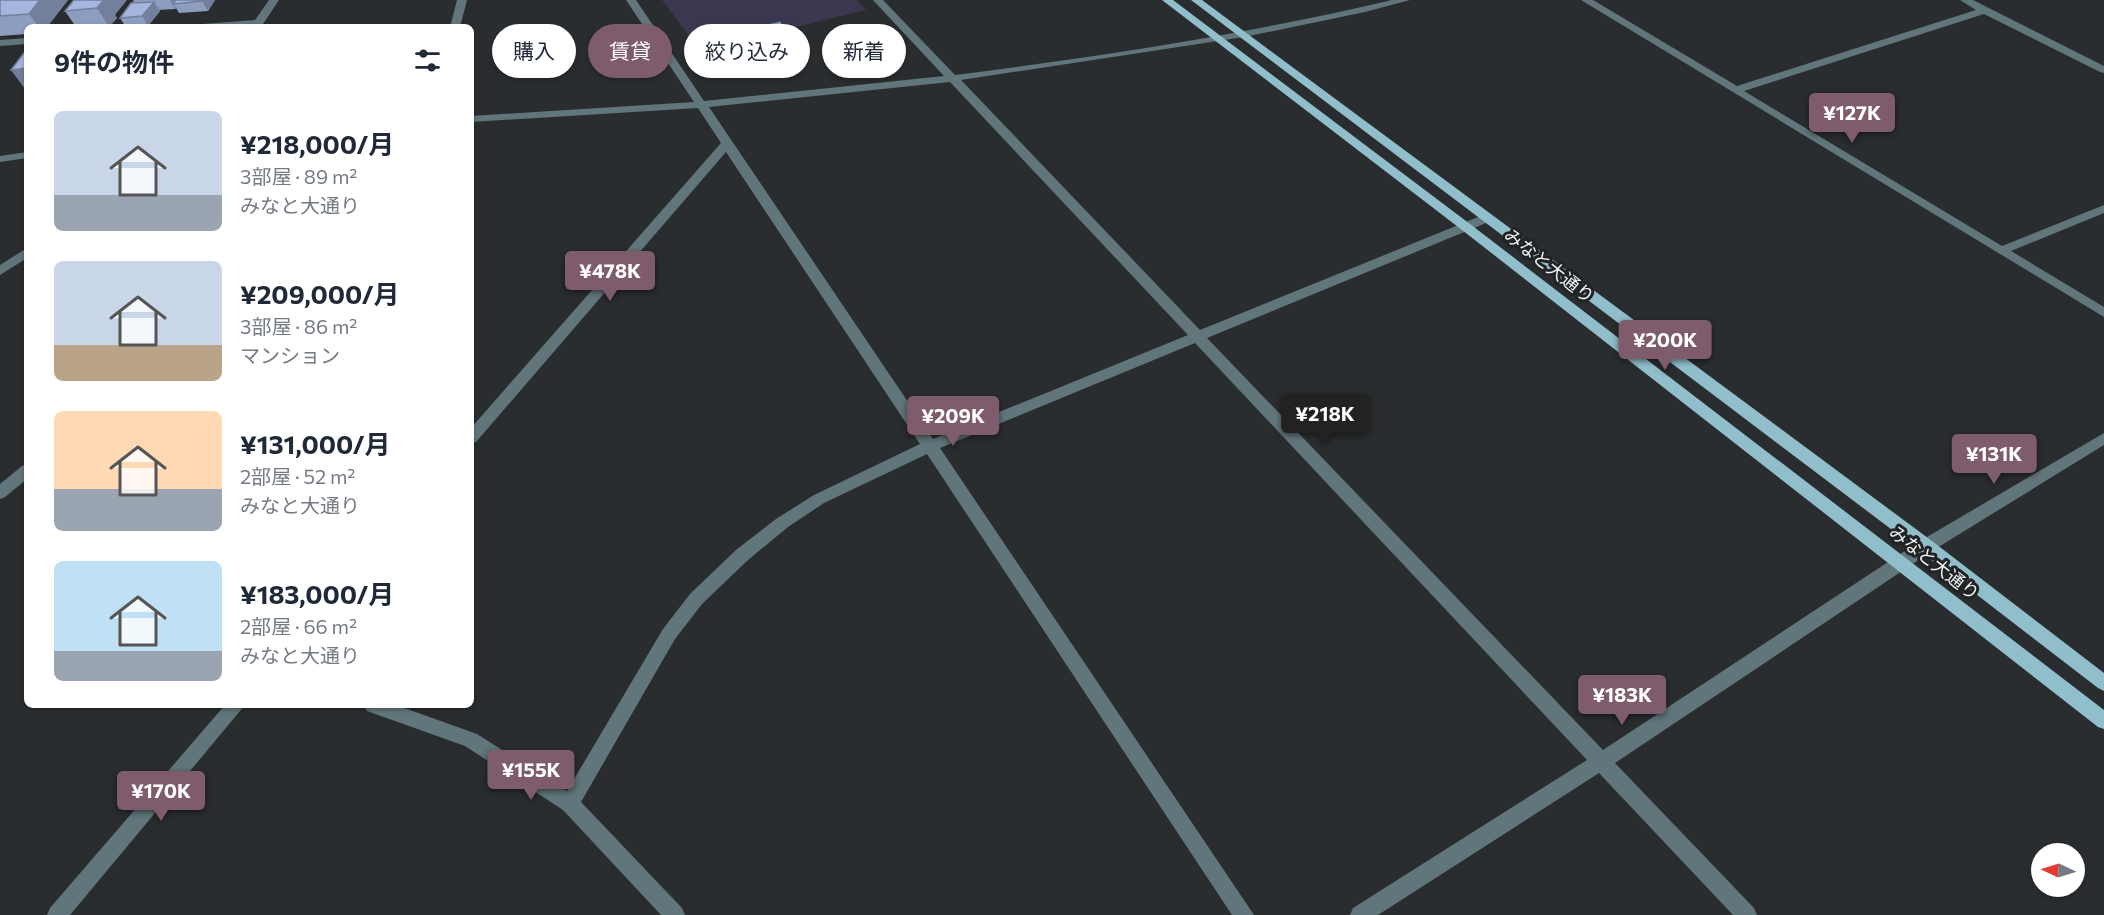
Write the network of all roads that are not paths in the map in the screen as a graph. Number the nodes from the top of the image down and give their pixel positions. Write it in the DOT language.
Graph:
graph roads {
  1 [pos="274,0"];
  2 [pos="462,0"];
  3 [pos="631,0"];
  4 [pos="878,0"];
  5 [pos="1167,0"];
  6 [pos="1196,0"];
  7 [pos="1405,0"];
  8 [pos="1586,0"];
  9 [pos="1965,0"];
  10 [pos="1985,10"];
  11 [pos="258,24"];
  12 [pos="456,24"];
  13 [pos="1243,35"];
  14 [pos="1217,40"];
  15 [pos="24,41"];
  16 [pos="0,43"];
  17 [pos="2104,70"];
  18 [pos="953,80"];
  19 [pos="1736,90"];
  20 [pos="701,105"];
  21 [pos="474,119"];
  22 [pos="726,145"];
  23 [pos="24,155"];
  24 [pos="0,159"];
  25 [pos="2104,208"];
  26 [pos="1487,218"];
  27 [pos="1466,227"];
  28 [pos="2001,251"];
  29 [pos="24,254"];
  30 [pos="0,271"];
  31 [pos="2104,313"];
  32 [pos="1199,337"];
  33 [pos="474,435"];
  34 [pos="2104,438"];
  35 [pos="932,445"];
  36 [pos="24,473"];
  37 [pos="0,493"];
  38 [pos="1926,546"];
  39 [pos="1901,562"];
  40 [pos="2104,683"];
  41 [pos="233,708"];
  42 [pos="381,708"];
  43 [pos="2104,721"];
  44 [pos="1602,761"];
  45 [pos="570,804"];
  46 [pos="57,915"];
  47 [pos="675,915"];
  48 [pos="1244,915"];
  49 [pos="1360,915"];
  50 [pos="1747,915"];
  1 -- 11 [label="street"];
  2 -- 12 [label="street"];
  3 -- 20 [label="street"];
  4 -- 18 [label="street"];
  5 -- 14 [label="main road, みなと大通り"];
  6 -- 13 [label="main road, みなと大通り"];
  7 -- 13 [label="street"];
  8 -- 19 [label="street"];
  9 -- 10 [label="street"];
  10 -- 17 [label="street"];
  10 -- 19 [label="street"];
  13 -- 14 [label="street"];
  13 -- 26 [label="main road, みなと大通り"];
  14 -- 18 [label="street"];
  14 -- 27 [label="main road, みなと大通り"];
  15 -- 16 [label="street"];
  18 -- 20 [label="street"];
  18 -- 32 [label="street"];
  19 -- 28 [label="street"];
  20 -- 21 [label="street"];
  20 -- 22 [label="street"];
  22 -- 33 [label="street"];
  22 -- 35 [label="street"];
  23 -- 24 [label="street"];
  25 -- 28 [label="street"];
  26 -- 27 [label="street"];
  26 -- 38 [label="main road, みなと大通り"];
  27 -- 32 [label="street"];
  27 -- 39 [label="main road, みなと大通り"];
  28 -- 31 [label="street"];
  29 -- 30 [label="street"];
  32 -- 35 [label="street"];
  32 -- 44 [label="street"];
  34 -- 38 [label="street"];
  35 -- 45 [label="street"];
  35 -- 48 [label="street"];
  36 -- 37 [label="street"];
  38 -- 39 [label="street"];
  38 -- 40 [label="main road, みなと大通り"];
  39 -- 43 [label="main road, みなと大通り"];
  39 -- 44 [label="street"];
  41 -- 46 [label="street"];
  42 -- 45 [label="street"];
  44 -- 49 [label="street"];
  44 -- 50 [label="street"];
  45 -- 47 [label="street"];
}
